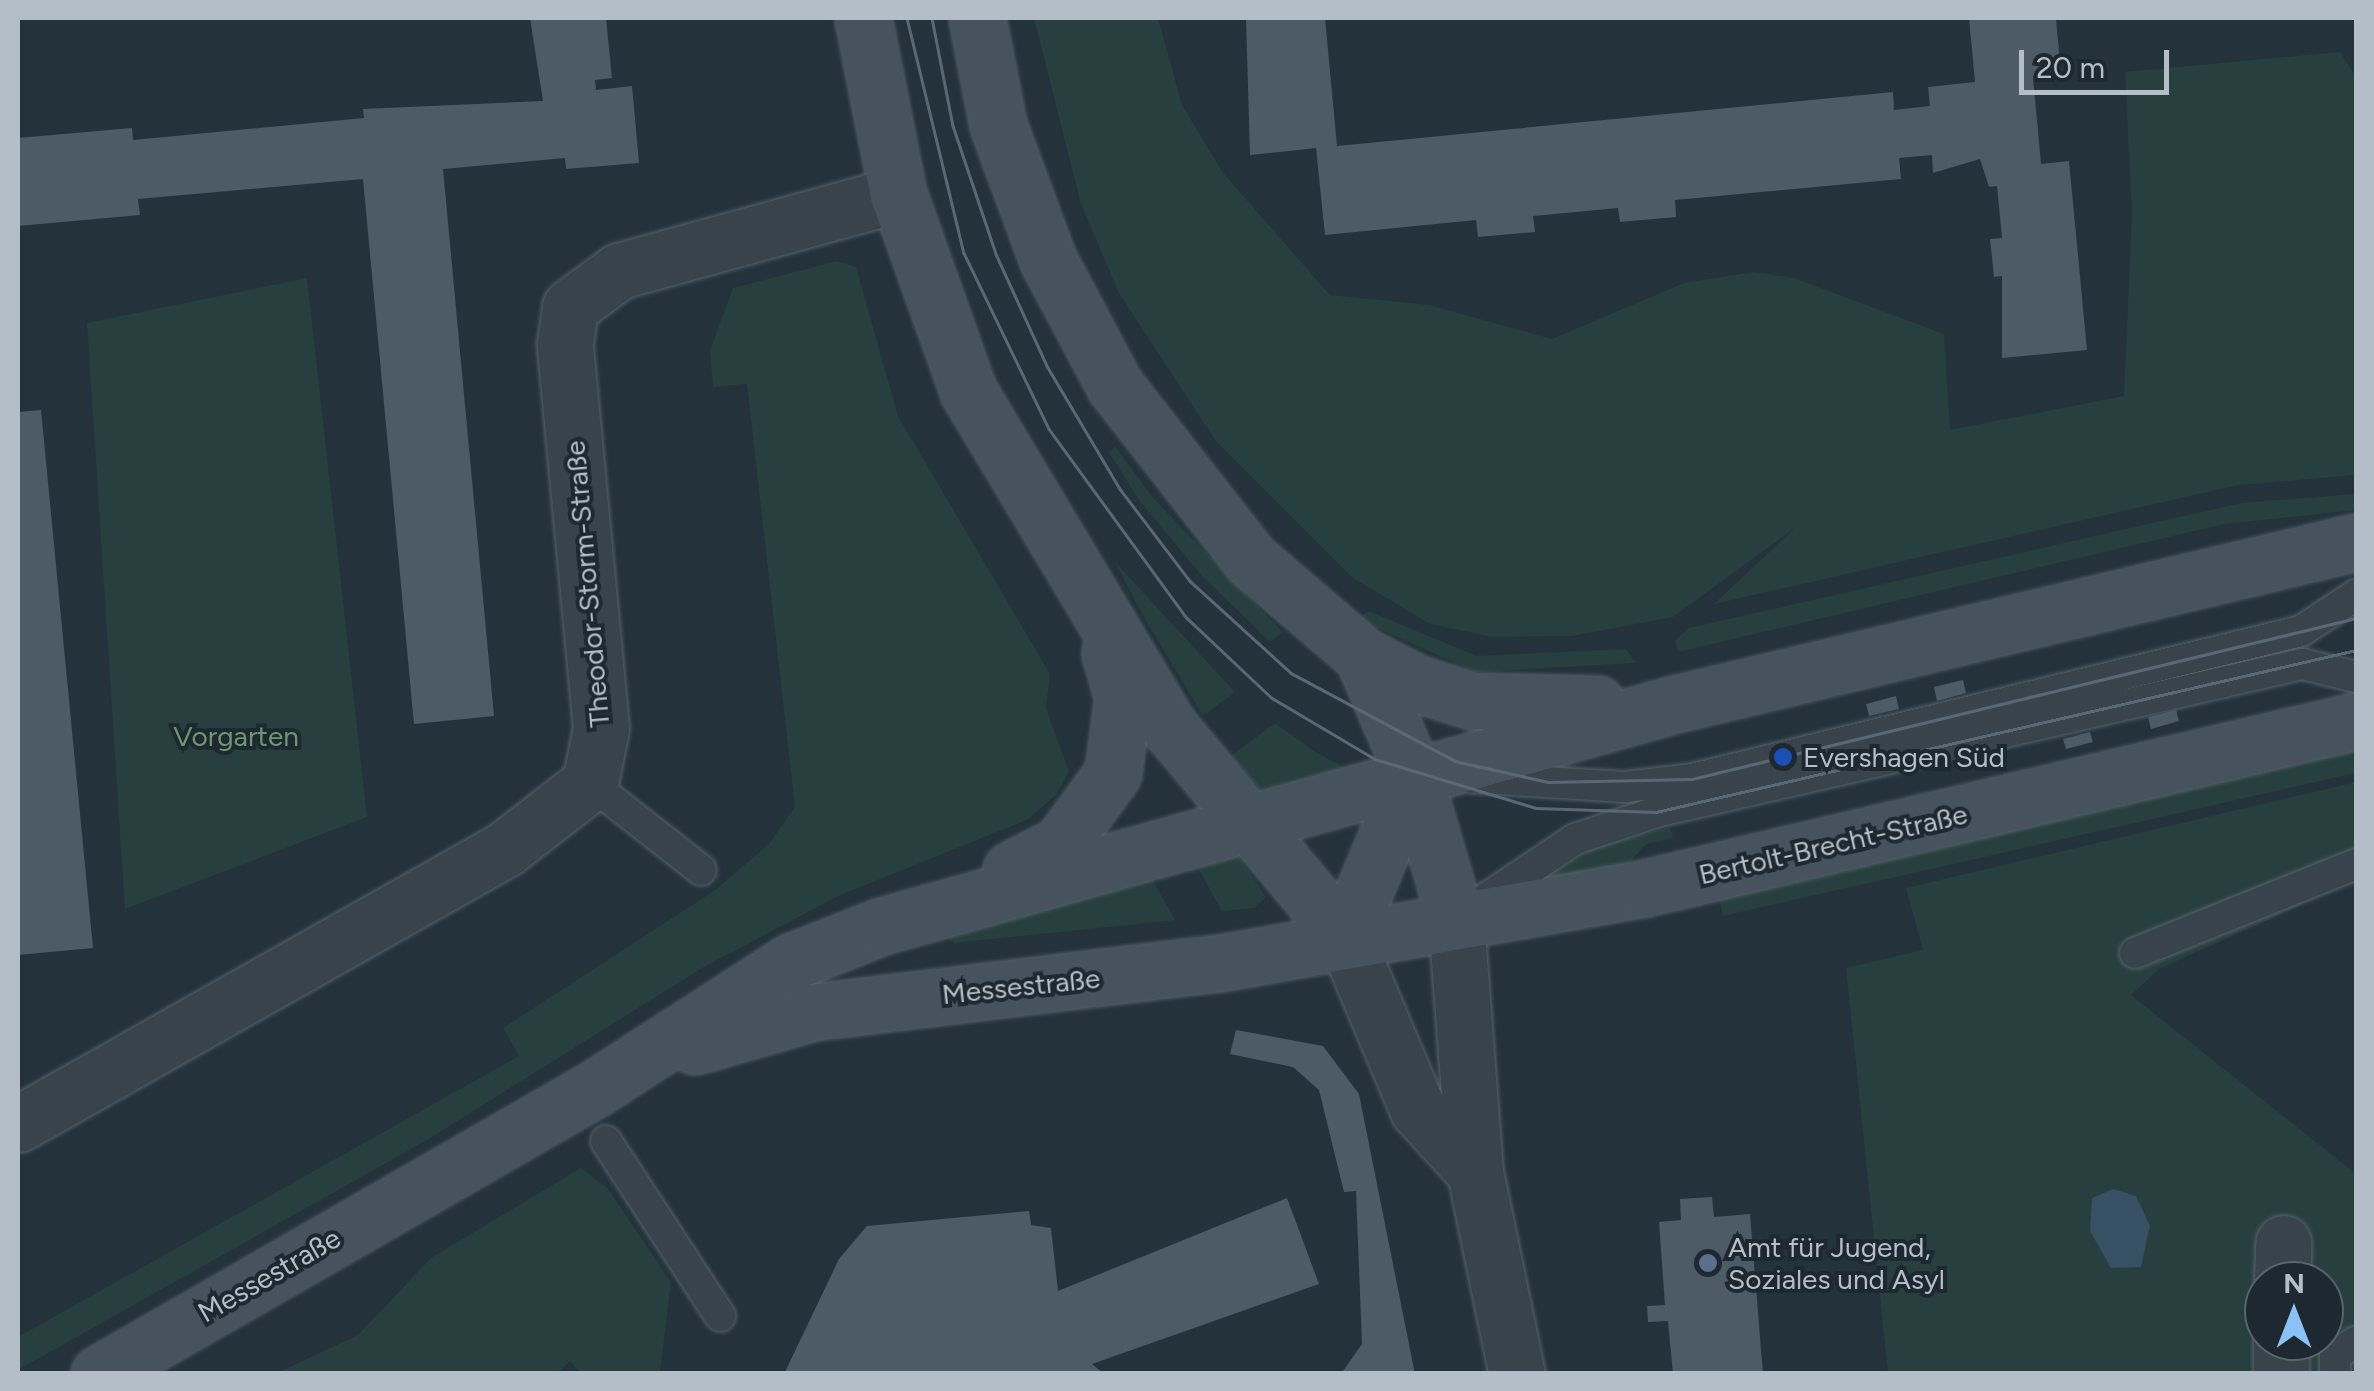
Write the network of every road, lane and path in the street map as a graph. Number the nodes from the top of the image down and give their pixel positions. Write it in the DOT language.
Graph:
graph roads {
  1 [pos="863,18"];
  2 [pos="977,18"];
  3 [pos="898,194"];
  4 [pos="2356,542"];
  5 [pos="2356,595"];
  6 [pos="1098,612"];
  7 [pos="1363,656"];
  8 [pos="2356,677"];
  9 [pos="1675,704"];
  10 [pos="2356,721"];
  11 [pos="1412,774"];
  12 [pos="590,783"];
  13 [pos="1250,825"];
  14 [pos="2356,864"];
  15 [pos="702,870"];
  16 [pos="950,902"];
  17 [pos="1456,920"];
  18 [pos="1344,937"];
  19 [pos="2135,953"];
  20 [pos="596,1088"];
  21 [pos="18,1124"];
  22 [pos="606,1141"];
  23 [pos="1476,1172"];
  24 [pos="720,1316"];
  25 [pos="2356,1342"];
  26 [pos="99,1374"];
  27 [pos="1517,1374"];
  28 [pos="2335,1374"];
  1 -- 3 [label="main road"];
  2 -- 7 [label="main road"];
  3 -- 6 [label="main road"];
  3 -- 12 [label="street, Theodor-Storm-Straße"];
  4 -- 9 [label="main road"];
  5 -- 11 [label="lane"];
  6 -- 13 [label="main road"];
  6 -- 16 [label="main road"];
  7 -- 9 [label="main road"];
  7 -- 11 [label="main road"];
  8 -- 17 [label="lane"];
  9 -- 11 [label="main road"];
  10 -- 17 [label="main road, Bertolt-Brecht-Straße"];
  11 -- 13 [label="main road"];
  11 -- 17 [label="main road"];
  11 -- 18 [label="main road"];
  12 -- 15 [label="lane"];
  12 -- 21 [label="street"];
  13 -- 16 [label="main road, Messestraße"];
  13 -- 18 [label="main road"];
  14 -- 19 [label="lane"];
  16 -- 20 [label="main road, Messestraße"];
  17 -- 18 [label="main road, Messestraße"];
  17 -- 23 [label="street"];
  18 -- 20 [label="main road, Messestraße"];
  18 -- 23 [label="street"];
  20 -- 26 [label="main road, Messestraße"];
  22 -- 24 [label="lane"];
  23 -- 27 [label="street"];
  25 -- 28 [label="lane"];
}
